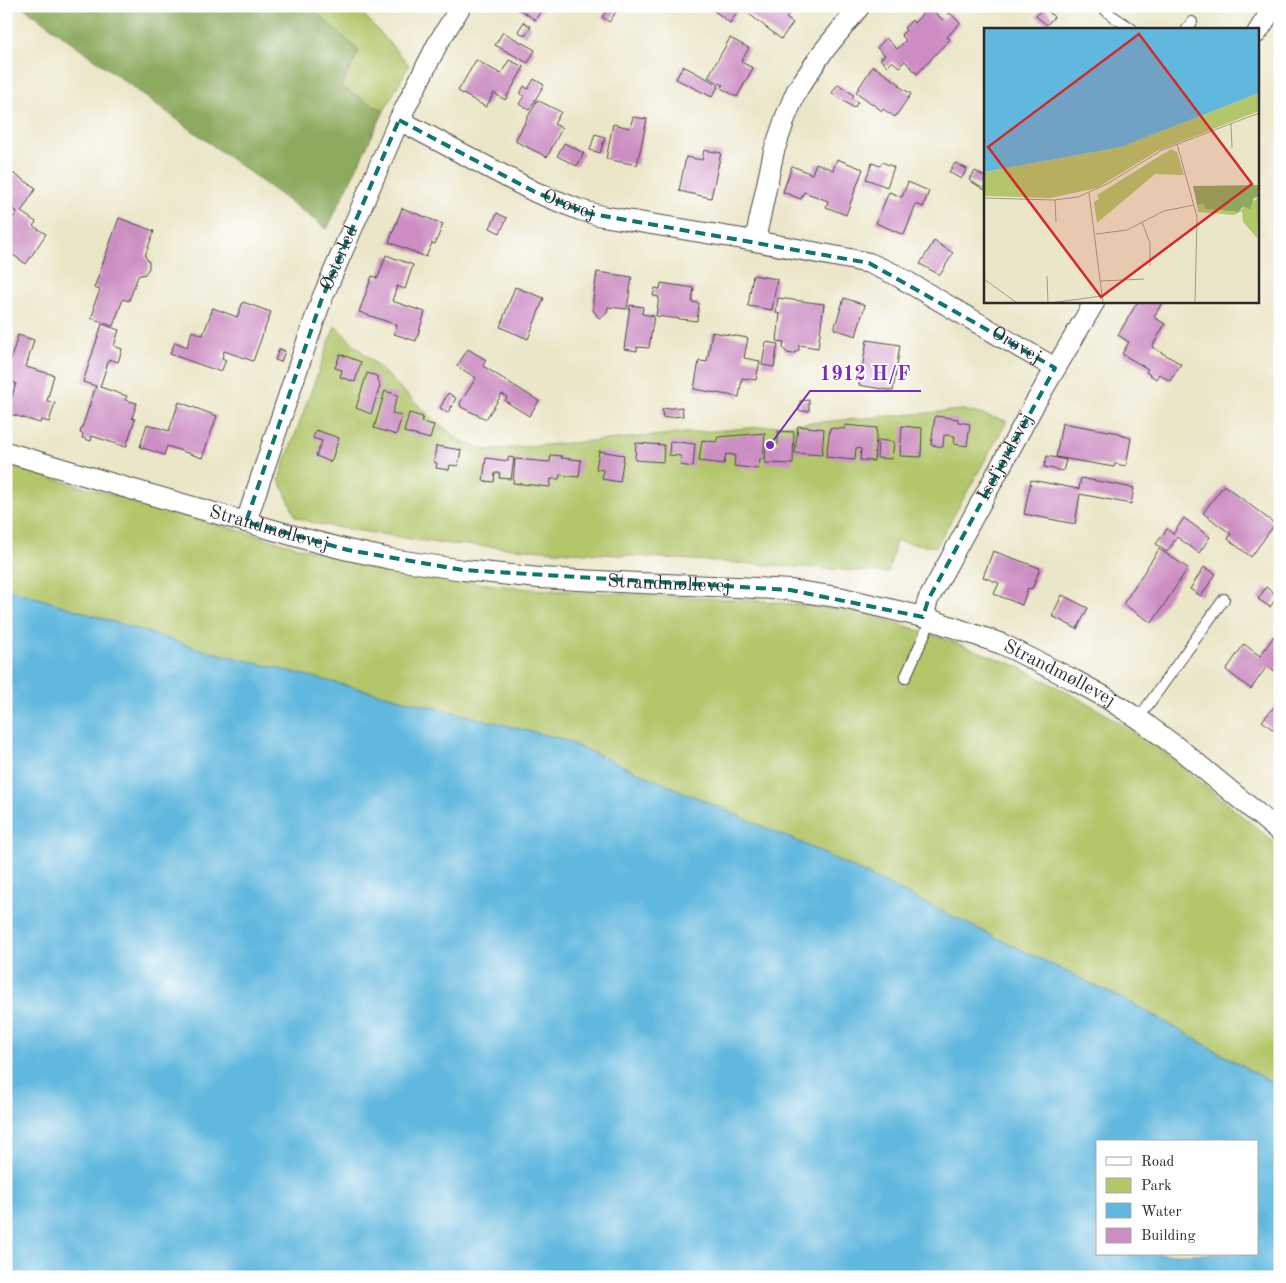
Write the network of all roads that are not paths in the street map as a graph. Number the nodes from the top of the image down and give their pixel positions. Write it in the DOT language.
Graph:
graph roads {
  1 [pos="461,6"];
  2 [pos="860,6"];
  3 [pos="1101,6"];
  4 [pos="1274,6"];
  5 [pos="1130,28"];
  6 [pos="1258,31"];
  7 [pos="399,120"];
  8 [pos="755,241"];
  9 [pos="1094,302"];
  10 [pos="1055,368"];
  11 [pos="6,452"];
  12 [pos="246,522"];
  13 [pos="1224,599"];
  14 [pos="927,618"];
  15 [pos="905,678"];
  16 [pos="1138,719"];
  17 [pos="1280,832"];
  1 -- 7 [label="street, Østerled"];
  2 -- 8 [label="street"];
  3 -- 5 [label="lane"];
  4 -- 6 [label="street"];
  7 -- 8 [label="street, Orøvej"];
  7 -- 12 [label="street, Østerled"];
  8 -- 10 [label="street, Orøvej"];
  9 -- 10 [label="street, Isefjordsvej"];
  10 -- 14 [label="street, Isefjordsvej"];
  11 -- 12 [label="street, Strandmøllevej"];
  12 -- 14 [label="street, Strandmøllevej"];
  13 -- 16 [label="lane"];
  14 -- 15 [label="lane"];
  14 -- 16 [label="street, Strandmøllevej"];
  16 -- 17 [label="street, Strandmøllevej"];
}
